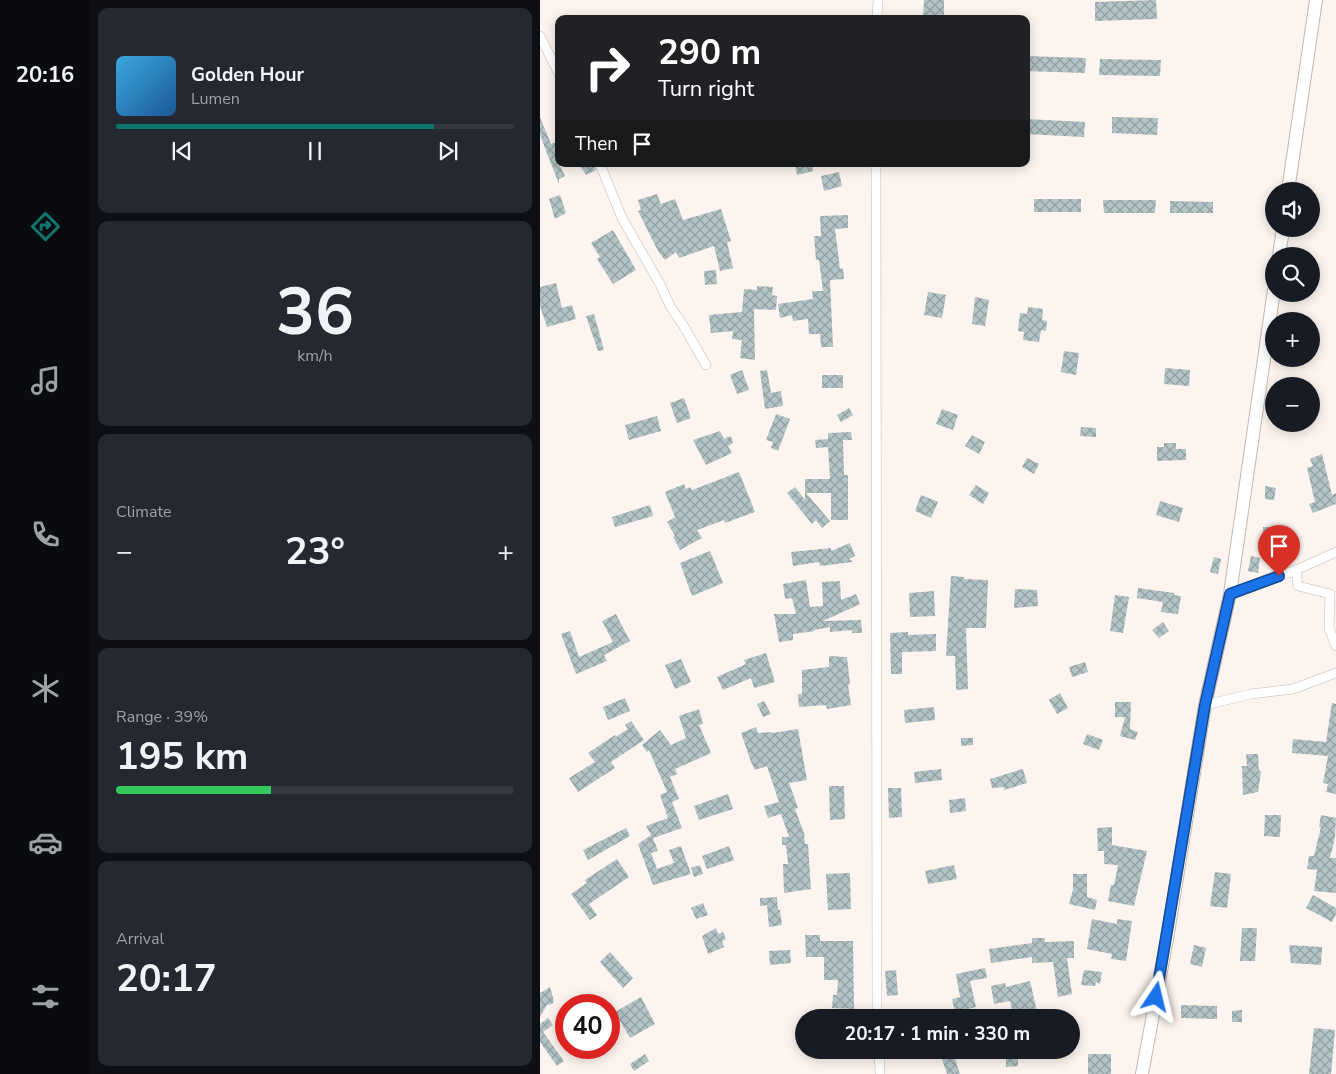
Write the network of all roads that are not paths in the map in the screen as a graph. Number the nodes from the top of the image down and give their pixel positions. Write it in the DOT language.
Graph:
graph roads {
  1 [pos="878,0"];
  2 [pos="1316,0"];
  3 [pos="877,15"];
  4 [pos="540,36"];
  5 [pos="555,66"];
  6 [pos="601,167"];
  7 [pos="876,167"];
  8 [pos="1289,182"];
  9 [pos="1272,302"];
  10 [pos="706,366"];
  11 [pos="1336,552"];
  12 [pos="1296,570"];
  13 [pos="1230,594"];
  14 [pos="1336,646"];
  15 [pos="1336,673"];
  16 [pos="1205,705"];
  17 [pos="877,1009"];
  18 [pos="879,1059"];
  19 [pos="880,1074"];
  20 [pos="1142,1074"];
  1 -- 3 [label="street"];
  2 -- 8 [label="street"];
  4 -- 5 [label="street"];
  6 -- 10 [label="street"];
  7 -- 17 [label="street"];
  9 -- 13 [label="street"];
  11 -- 12 [label="street"];
  12 -- 13 [label="street"];
  12 -- 14 [label="street"];
  13 -- 16 [label="street"];
  15 -- 16 [label="street"];
  16 -- 20 [label="street"];
  18 -- 19 [label="street"];
}
